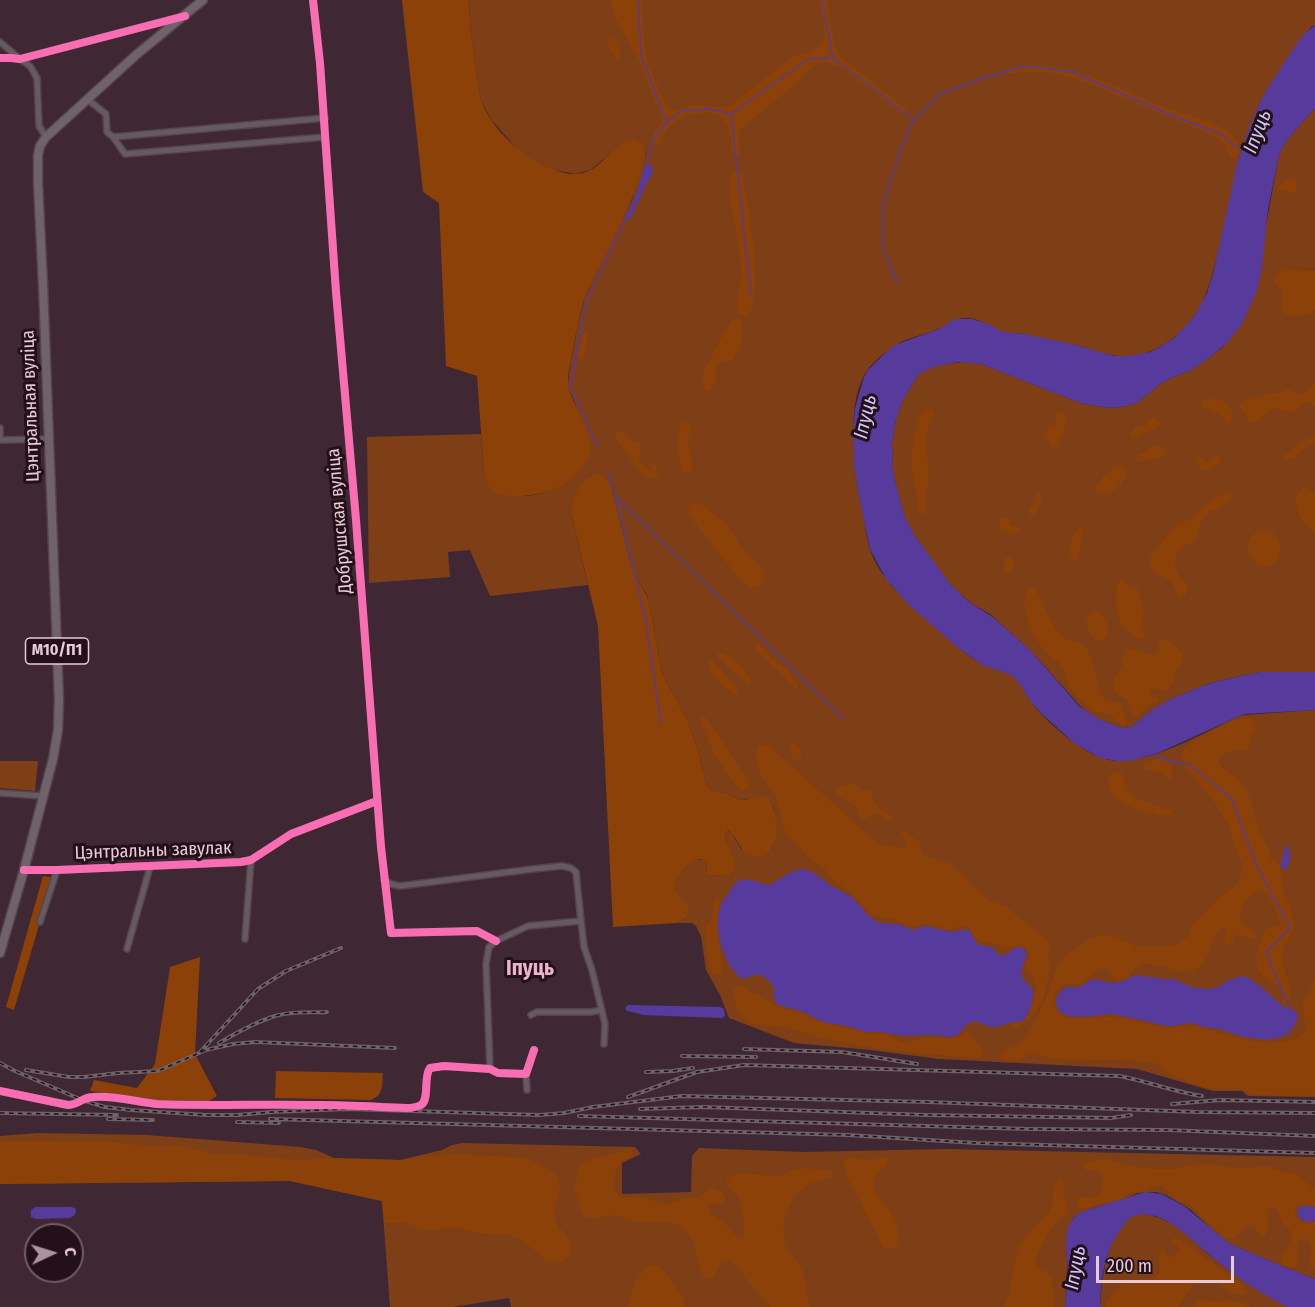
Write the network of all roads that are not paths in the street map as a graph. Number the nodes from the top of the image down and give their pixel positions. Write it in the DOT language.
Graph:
graph roads {
  1 [pos="203,0"];
  2 [pos="313,0"];
  3 [pos="184,16"];
  4 [pos="0,42"];
  5 [pos="0,58"];
  6 [pos="20,59"];
  7 [pos="87,99"];
  8 [pos="325,118"];
  9 [pos="46,137"];
  10 [pos="113,137"];
  11 [pos="325,137"];
  12 [pos="0,428"];
  13 [pos="0,437"];
  14 [pos="49,439"];
  15 [pos="0,793"];
  16 [pos="45,796"];
  17 [pos="377,801"];
  18 [pos="251,860"];
  19 [pos="150,867"];
  20 [pos="24,870"];
  21 [pos="57,870"];
  22 [pos="384,880"];
  23 [pos="581,921"];
  24 [pos="40,922"];
  25 [pos="245,939"];
  26 [pos="496,941"];
  27 [pos="127,949"];
  28 [pos="0,952"];
  29 [pos="602,1010"];
  30 [pos="531,1015"];
  31 [pos="604,1044"];
  32 [pos="534,1050"];
  33 [pos="490,1069"];
  34 [pos="526,1074"];
  35 [pos="527,1090"];
  36 [pos="0,1091"];
  1 -- 3 [label="main road"];
  2 -- 8 [label="street, Добрушская вуліца"];
  3 -- 6 [label="street"];
  3 -- 7 [label="main road"];
  4 -- 6 [label="street"];
  5 -- 6 [label="street"];
  6 -- 9 [label="street"];
  7 -- 9 [label="main road"];
  7 -- 10 [label="street"];
  8 -- 10 [label="street"];
  8 -- 11 [label="street, Добрушская вуліца"];
  9 -- 14 [label="main road, Цэнтральная вуліца / М10/П1"];
  10 -- 11 [label="street"];
  11 -- 17 [label="street, Добрушская вуліца"];
  12 -- 13 [label="street"];
  13 -- 14 [label="street"];
  14 -- 16 [label="main road, Цэнтральная вуліца / М10/П1"];
  15 -- 16 [label="street"];
  16 -- 20 [label="main road, М10/П1"];
  17 -- 18 [label="street, Цэнтральны завулак"];
  17 -- 22 [label="street, Добрушская вуліца"];
  18 -- 19 [label="street, Цэнтральны завулак"];
  18 -- 25 [label="street"];
  19 -- 21 [label="street, Цэнтральны завулак"];
  19 -- 27 [label="street, Цэнтральны завулак"];
  20 -- 21 [label="street, Цэнтральны завулак"];
  20 -- 28 [label="main road, М10/П1"];
  21 -- 24 [label="street"];
  22 -- 23 [label="street"];
  22 -- 26 [label="street, Добрушская вуліца"];
  23 -- 26 [label="street"];
  23 -- 29 [label="street"];
  26 -- 33 [label="street"];
  29 -- 30 [label="street"];
  29 -- 31 [label="street"];
  32 -- 34 [label="street"];
  33 -- 34 [label="street"];
  33 -- 36 [label="street"];
  34 -- 35 [label="street"];
}
